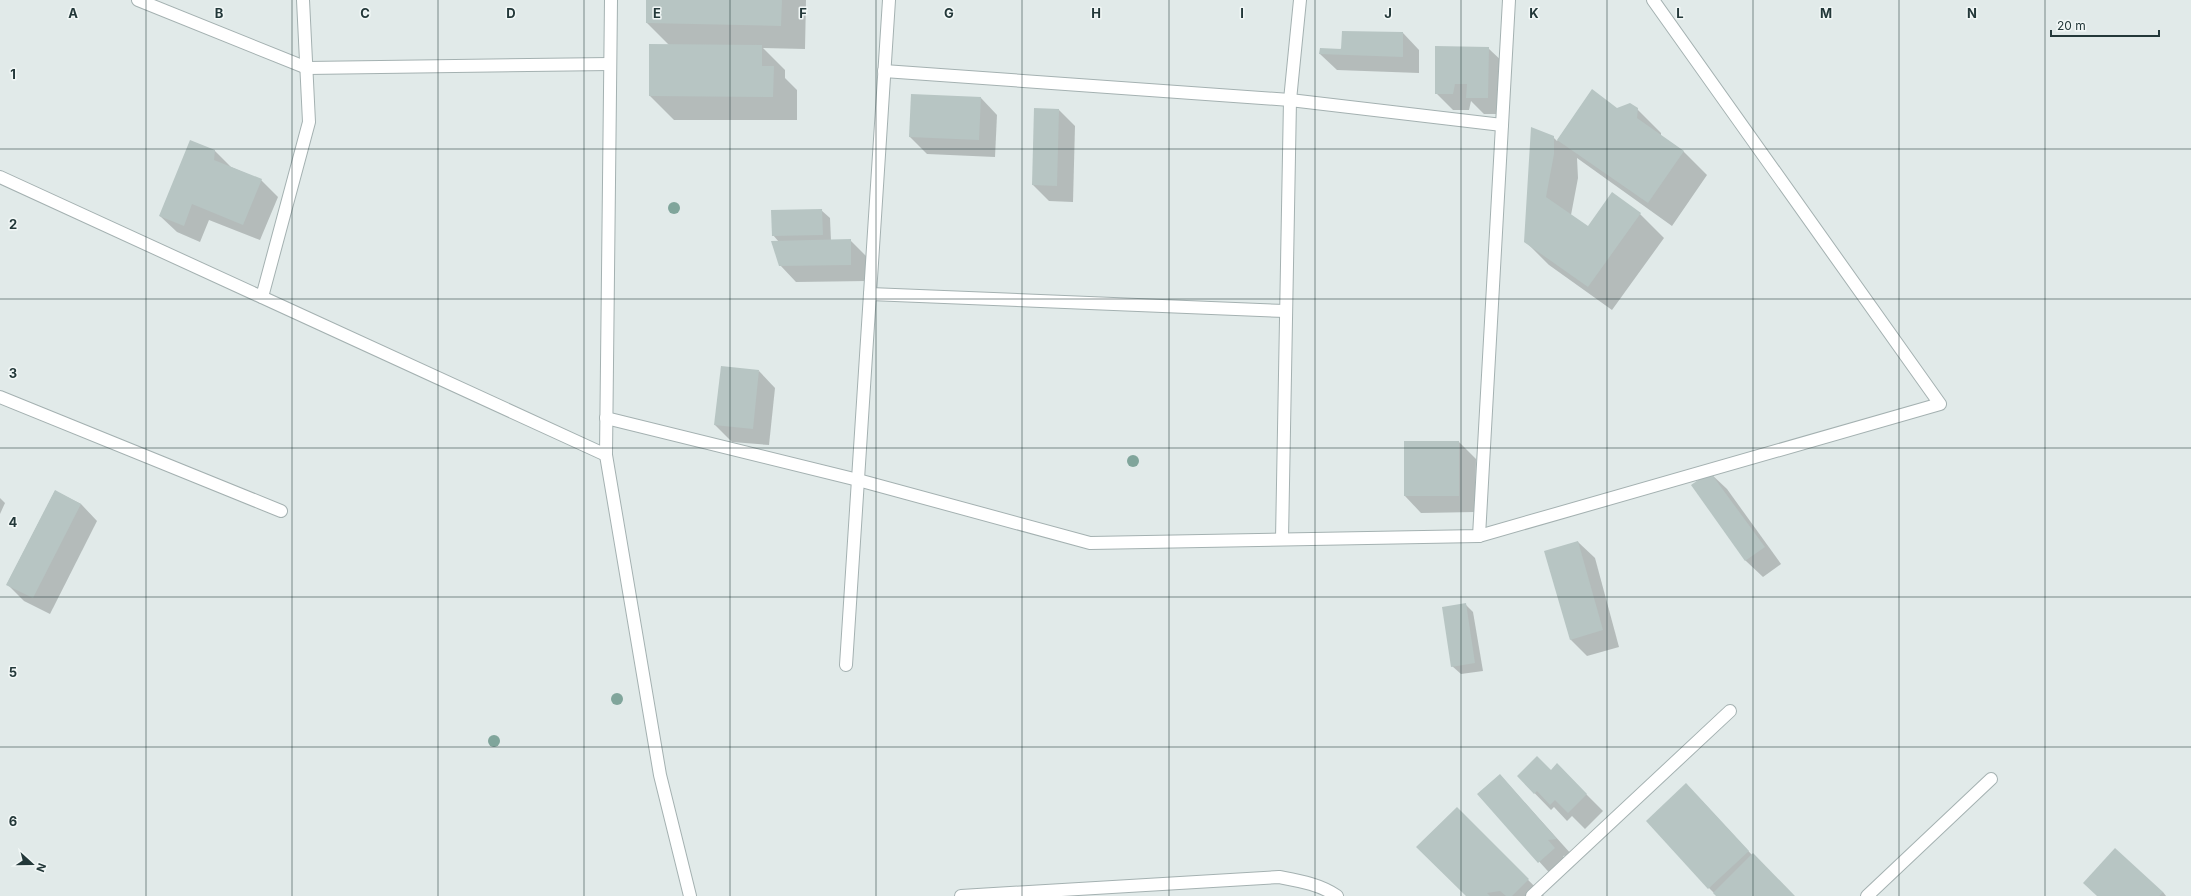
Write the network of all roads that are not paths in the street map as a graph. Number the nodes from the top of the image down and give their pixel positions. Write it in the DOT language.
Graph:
graph roads {
  1 [pos="138,0"];
  2 [pos="303,0"];
  3 [pos="611,0"];
  4 [pos="889,0"];
  5 [pos="1300,0"];
  6 [pos="1509,0"];
  7 [pos="1653,0"];
  8 [pos="610,64"];
  9 [pos="307,68"];
  10 [pos="884,71"];
  11 [pos="1290,100"];
  12 [pos="1502,125"];
  13 [pos="0,177"];
  14 [pos="870,294"];
  15 [pos="262,297"];
  16 [pos="1285,311"];
  17 [pos="0,397"];
  18 [pos="606,418"];
  19 [pos="606,455"];
  20 [pos="858,480"];
  21 [pos="281,511"];
  22 [pos="1479,536"];
  23 [pos="1282,539"];
  24 [pos="846,665"];
  25 [pos="1730,711"];
  26 [pos="1991,779"];
  27 [pos="1006,894"];
  28 [pos="690,896"];
  29 [pos="961,896"];
  30 [pos="1337,896"];
  31 [pos="1532,896"];
  32 [pos="1867,896"];
  1 -- 9 [label="street"];
  2 -- 9 [label="street"];
  3 -- 8 [label="street"];
  4 -- 10 [label="street"];
  5 -- 11 [label="street"];
  6 -- 12 [label="street"];
  7 -- 22 [label="street"];
  8 -- 9 [label="street"];
  8 -- 18 [label="street"];
  9 -- 15 [label="street"];
  10 -- 11 [label="street"];
  10 -- 14 [label="street"];
  11 -- 12 [label="street"];
  11 -- 16 [label="street"];
  12 -- 22 [label="street"];
  13 -- 15 [label="street"];
  14 -- 16 [label="street"];
  14 -- 20 [label="street"];
  15 -- 19 [label="street"];
  16 -- 23 [label="street"];
  17 -- 21 [label="street"];
  18 -- 19 [label="street"];
  18 -- 20 [label="street"];
  19 -- 28 [label="street"];
  20 -- 23 [label="street"];
  20 -- 24 [label="street"];
  22 -- 23 [label="street"];
  25 -- 31 [label="street"];
  26 -- 32 [label="street"];
  27 -- 29 [label="street"];
  27 -- 30 [label="street"];
}
